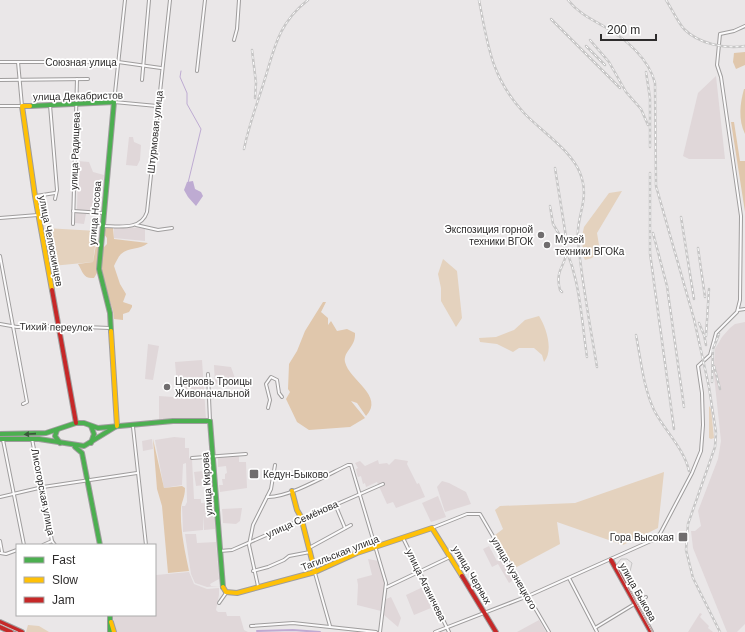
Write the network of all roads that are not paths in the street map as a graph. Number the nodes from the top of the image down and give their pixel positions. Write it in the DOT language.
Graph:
graph roads {
  1 [pos="125,0"];
  2 [pos="149,0"];
  3 [pos="170,0"];
  4 [pos="205,0"];
  5 [pos="239,0"];
  6 [pos="745,26"];
  7 [pos="234,40"];
  8 [pos="0,62"];
  9 [pos="18,62"];
  10 [pos="118,62"];
  11 [pos="143,65"];
  12 [pos="161,68"];
  13 [pos="198,71"];
  14 [pos="77,79"];
  15 [pos="88,79"];
  16 [pos="0,80"];
  17 [pos="19,80"];
  18 [pos="142,80"];
  19 [pos="114,102"];
  20 [pos="50,105"];
  21 [pos="76,105"];
  22 [pos="0,106"];
  23 [pos="22,106"];
  24 [pos="157,106"];
  25 [pos="55,194"];
  26 [pos="34,196"];
  27 [pos="55,200"];
  28 [pos="73,211"];
  29 [pos="103,213"];
  30 [pos="38,215"];
  31 [pos="741,216"];
  32 [pos="745,216"];
  33 [pos="0,218"];
  34 [pos="73,224"];
  35 [pos="135,225"];
  36 [pos="102,226"];
  37 [pos="172,228"];
  38 [pos="0,256"];
  39 [pos="745,309"];
  40 [pos="738,310"];
  41 [pos="0,324"];
  42 [pos="12,326"];
  43 [pos="59,326"];
  44 [pos="112,328"];
  45 [pos="208,374"];
  46 [pos="282,397"];
  47 [pos="23,404"];
  48 [pos="268,408"];
  49 [pos="210,421"];
  50 [pos="76,423"];
  51 [pos="91,426"];
  52 [pos="133,426"];
  53 [pos="116,427"];
  54 [pos="59,428"];
  55 [pos="0,434"];
  56 [pos="1,439"];
  57 [pos="32,439"];
  58 [pos="60,443"];
  59 [pos="89,444"];
  60 [pos="71,445"];
  61 [pos="246,454"];
  62 [pos="214,457"];
  63 [pos="192,458"];
  64 [pos="85,464"];
  65 [pos="275,466"];
  66 [pos="137,473"];
  67 [pos="88,480"];
  68 [pos="383,484"];
  69 [pos="41,488"];
  70 [pos="292,491"];
  71 [pos="360,493"];
  72 [pos="14,495"];
  73 [pos="0,497"];
  74 [pos="267,497"];
  75 [pos="335,504"];
  76 [pos="480,514"];
  77 [pos="302,520"];
  78 [pos="351,525"];
  79 [pos="345,528"];
  80 [pos="432,528"];
  81 [pos="403,538"];
  82 [pos="0,541"];
  83 [pos="52,541"];
  84 [pos="250,542"];
  85 [pos="24,544"];
  86 [pos="45,544"];
  87 [pos="54,544"];
  88 [pos="100,544"];
  89 [pos="146,544"];
  90 [pos="376,547"];
  91 [pos="16,550"];
  92 [pos="310,550"];
  93 [pos="220,551"];
  94 [pos="1,553"];
  95 [pos="451,556"];
  96 [pos="611,560"];
  97 [pos="253,571"];
  98 [pos="419,571"];
  99 [pos="315,572"];
  100 [pos="569,578"];
  101 [pos="258,588"];
  102 [pos="387,588"];
  103 [pos="226,592"];
  104 [pos="528,596"];
  105 [pos="646,597"];
  106 [pos="219,604"];
  107 [pos="636,604"];
  108 [pos="485,613"];
  109 [pos="110,617"];
  110 [pos="0,622"];
  111 [pos="251,626"];
  112 [pos="330,626"];
  113 [pos="0,627"];
  114 [pos="448,628"];
  115 [pos="595,628"];
  116 [pos="11,632"];
  117 [pos="22,632"];
  118 [pos="111,632"];
  119 [pos="376,632"];
  120 [pos="380,632"];
  121 [pos="435,632"];
  122 [pos="449,632"];
  123 [pos="496,632"];
  124 [pos="549,632"];
  125 [pos="597,632"];
  126 [pos="650,632"];
  1 -- 10 [label="street, улица Носова"];
  2 -- 11 [label="street"];
  3 -- 12 [label="street, Штурмовая улица"];
  4 -- 13 [label="street"];
  5 -- 7 [label="street"];
  6 -- 31 [label="street"];
  8 -- 9 [label="street, Союзная улица"];
  9 -- 10 [label="street, Союзная улица"];
  9 -- 17 [label="street, улица Челюскинцев"];
  10 -- 11 [label="street, Союзная улица"];
  10 -- 19 [label="street, улица Носова"];
  11 -- 12 [label="street, Союзная улица"];
  11 -- 18 [label="street"];
  12 -- 24 [label="street, Штурмовая улица"];
  14 -- 15 [label="street"];
  14 -- 17 [label="street"];
  14 -- 21 [label="street, улица Радищева"];
  16 -- 17 [label="street"];
  17 -- 23 [label="street, улица Челюскинцев"];
  19 -- 21 [label="main road, улица Декабристов"];
  19 -- 24 [label="street, улица Декабристов"];
  19 -- 29 [label="main road, улица Носова"];
  20 -- 21 [label="main road, улица Декабристов"];
  20 -- 23 [label="main road, улица Декабристов"];
  20 -- 25 [label="street"];
  21 -- 28 [label="street, улица Радищева"];
  22 -- 23 [label="street, улица Декабристов"];
  23 -- 26 [label="main road, улица Челюскинцев"];
  24 -- 35 [label="street, Штурмовая улица"];
  25 -- 26 [label="street"];
  25 -- 27 [label="street"];
  26 -- 30 [label="main road, улица Челюскинцев"];
  28 -- 29 [label="street"];
  28 -- 34 [label="street, улица Радищева"];
  29 -- 36 [label="main road, улица Носова"];
  30 -- 33 [label="street"];
  30 -- 43 [label="main road, улица Челюскинцев"];
  31 -- 32 [label="street"];
  31 -- 40 [label="street"];
  35 -- 36 [label="street"];
  35 -- 37 [label="street"];
  36 -- 44 [label="main road, улица Носова"];
  38 -- 42 [label="street"];
  39 -- 40 [label="street"];
  40 -- 96 [label="street"];
  41 -- 42 [label="street, Тихий переулок"];
  42 -- 43 [label="street, Тихий переулок"];
  42 -- 47 [label="street"];
  43 -- 44 [label="street, Тихий переулок"];
  43 -- 50 [label="main road, улица Челюскинцев"];
  44 -- 53 [label="main road, улица Носова"];
  45 -- 49 [label="street, улица Кирова"];
  46 -- 48 [label="street"];
  49 -- 52 [label="main road"];
  49 -- 62 [label="main road, улица Кирова"];
  50 -- 51 [label="main road"];
  50 -- 54 [label="main road"];
  51 -- 53 [label="main road"];
  51 -- 59 [label="main road"];
  52 -- 53 [label="main road"];
  52 -- 66 [label="street"];
  53 -- 59 [label="main road"];
  54 -- 55 [label="main road, one-way"];
  54 -- 58 [label="main road"];
  56 -- 57 [label="main road"];
  56 -- 72 [label="street"];
  57 -- 58 [label="main road"];
  57 -- 69 [label="street, Лисогорская улица"];
  58 -- 60 [label="main road"];
  59 -- 60 [label="main road"];
  59 -- 64 [label="main road"];
  60 -- 64 [label="main road"];
  61 -- 62 [label="street"];
  62 -- 63 [label="street"];
  62 -- 93 [label="main road, улица Кирова"];
  64 -- 67 [label="main road"];
  65 -- 74 [label="street"];
  66 -- 67 [label="street"];
  66 -- 89 [label="street"];
  67 -- 69 [label="street"];
  67 -- 88 [label="main road"];
  68 -- 71 [label="street, улица Семёнова"];
  69 -- 72 [label="street"];
  69 -- 83 [label="street, Лисогорская улица"];
  70 -- 71 [label="street"];
  70 -- 74 [label="street"];
  70 -- 77 [label="main road"];
  71 -- 75 [label="street, улица Семёнова"];
  71 -- 90 [label="street"];
  72 -- 73 [label="street"];
  72 -- 85 [label="street"];
  74 -- 84 [label="street"];
  75 -- 77 [label="street, улица Семёнова"];
  75 -- 79 [label="street"];
  76 -- 80 [label="street, Тагильская улица"];
  76 -- 104 [label="street, улица Кузнецкого"];
  77 -- 84 [label="street, улица Семёнова"];
  77 -- 92 [label="main road"];
  78 -- 79 [label="street"];
  79 -- 92 [label="street"];
  80 -- 81 [label="main road, Тагильская улица"];
  80 -- 95 [label="main road, улица Черных"];
  81 -- 90 [label="main road, Тагильская улица"];
  81 -- 98 [label="street, улица Аганичева"];
  82 -- 94 [label="street"];
  83 -- 86 [label="street"];
  83 -- 87 [label="street, Лисогорская улица"];
  84 -- 93 [label="street, улица Семёнова"];
  84 -- 97 [label="street"];
  90 -- 99 [label="main road, Тагильская улица"];
  90 -- 102 [label="street"];
  91 -- 94 [label="street"];
  92 -- 97 [label="street"];
  92 -- 99 [label="main road"];
  93 -- 103 [label="main road, улица Кирова"];
  95 -- 98 [label="street"];
  95 -- 108 [label="main road, улица Черных"];
  96 -- 100 [label="street"];
  96 -- 107 [label="main road, улица Быкова"];
  97 -- 101 [label="street"];
  98 -- 102 [label="street"];
  98 -- 114 [label="street, улица Аганичева"];
  99 -- 101 [label="main road, Тагильская улица"];
  99 -- 112 [label="street"];
  100 -- 104 [label="street"];
  100 -- 115 [label="street"];
  101 -- 103 [label="main road, Тагильская улица"];
  102 -- 120 [label="street"];
  103 -- 106 [label="street"];
  104 -- 108 [label="street"];
  104 -- 124 [label="street, улица Кузнецкого"];
  105 -- 107 [label="street"];
  107 -- 115 [label="street"];
  107 -- 126 [label="main road, улица Быкова"];
  108 -- 114 [label="street"];
  108 -- 123 [label="main road, улица Черных"];
  109 -- 118 [label="main road"];
  110 -- 117 [label="main road"];
  111 -- 112 [label="street"];
  112 -- 119 [label="street"];
  113 -- 116 [label="main road"];
  114 -- 121 [label="street"];
  114 -- 122 [label="street, улица Аганичева"];
  115 -- 125 [label="street"];
}
